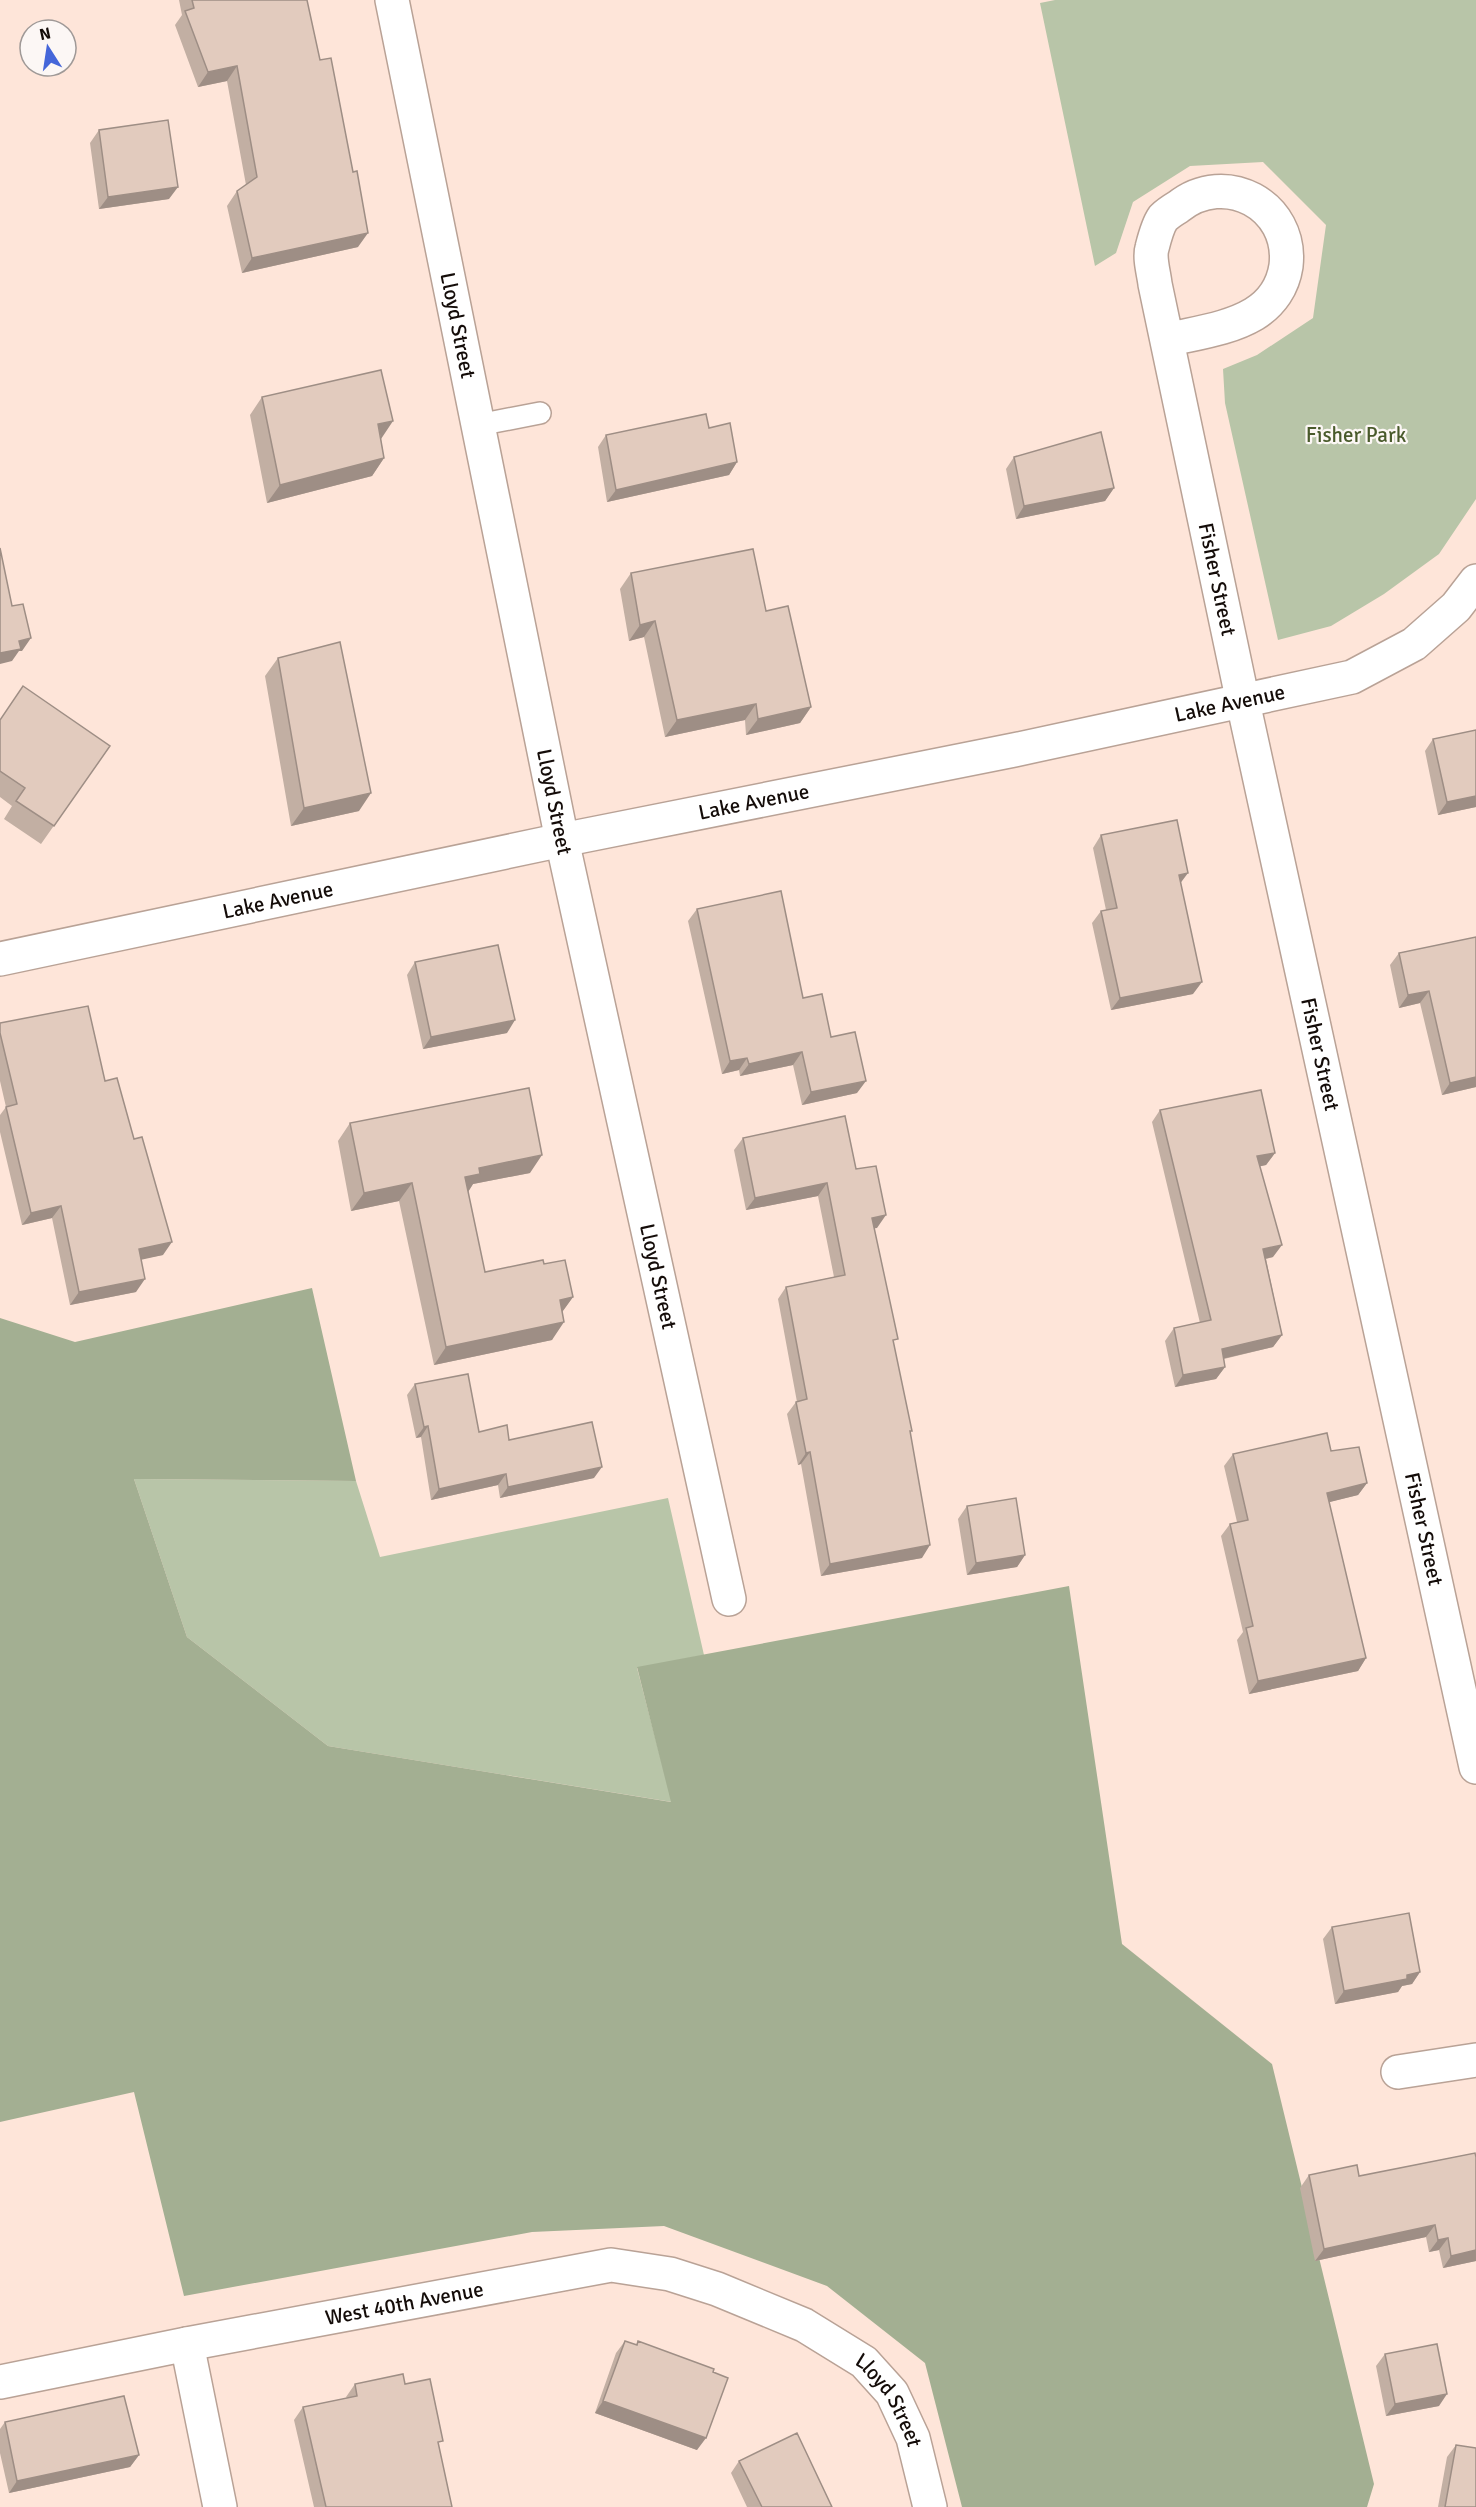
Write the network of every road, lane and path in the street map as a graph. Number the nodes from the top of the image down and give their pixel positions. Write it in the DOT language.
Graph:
graph roads {
  1 [pos="392,0"];
  2 [pos="1167,340"];
  3 [pos="540,413"];
  4 [pos="478,425"];
  5 [pos="1476,582"];
  6 [pos="1243,702"];
  7 [pos="562,840"];
  8 [pos="0,959"];
  9 [pos="729,1599"];
  10 [pos="1476,1767"];
  11 [pos="1476,2060"];
  12 [pos="1398,2072"];
  13 [pos="804,2325"];
  14 [pos="187,2344"];
  15 [pos="0,2382"];
  16 [pos="220,2507"];
  17 [pos="930,2507"];
  1 -- 4 [label="street, Lloyd Street"];
  2 -- 2 [label="street, Fisher Street"];
  2 -- 6 [label="street, Fisher Street"];
  3 -- 4 [label="lane"];
  4 -- 7 [label="street, Lloyd Street"];
  5 -- 6 [label="street, Lake Avenue"];
  6 -- 7 [label="street, Lake Avenue"];
  6 -- 10 [label="street, Fisher Street"];
  7 -- 8 [label="street, Lake Avenue"];
  7 -- 9 [label="street, Lloyd Street"];
  11 -- 12 [label="street"];
  13 -- 14 [label="street, West 40th Avenue"];
  13 -- 17 [label="street, Lloyd Street"];
  14 -- 15 [label="street, West 40th Avenue"];
  14 -- 16 [label="street"];
}
